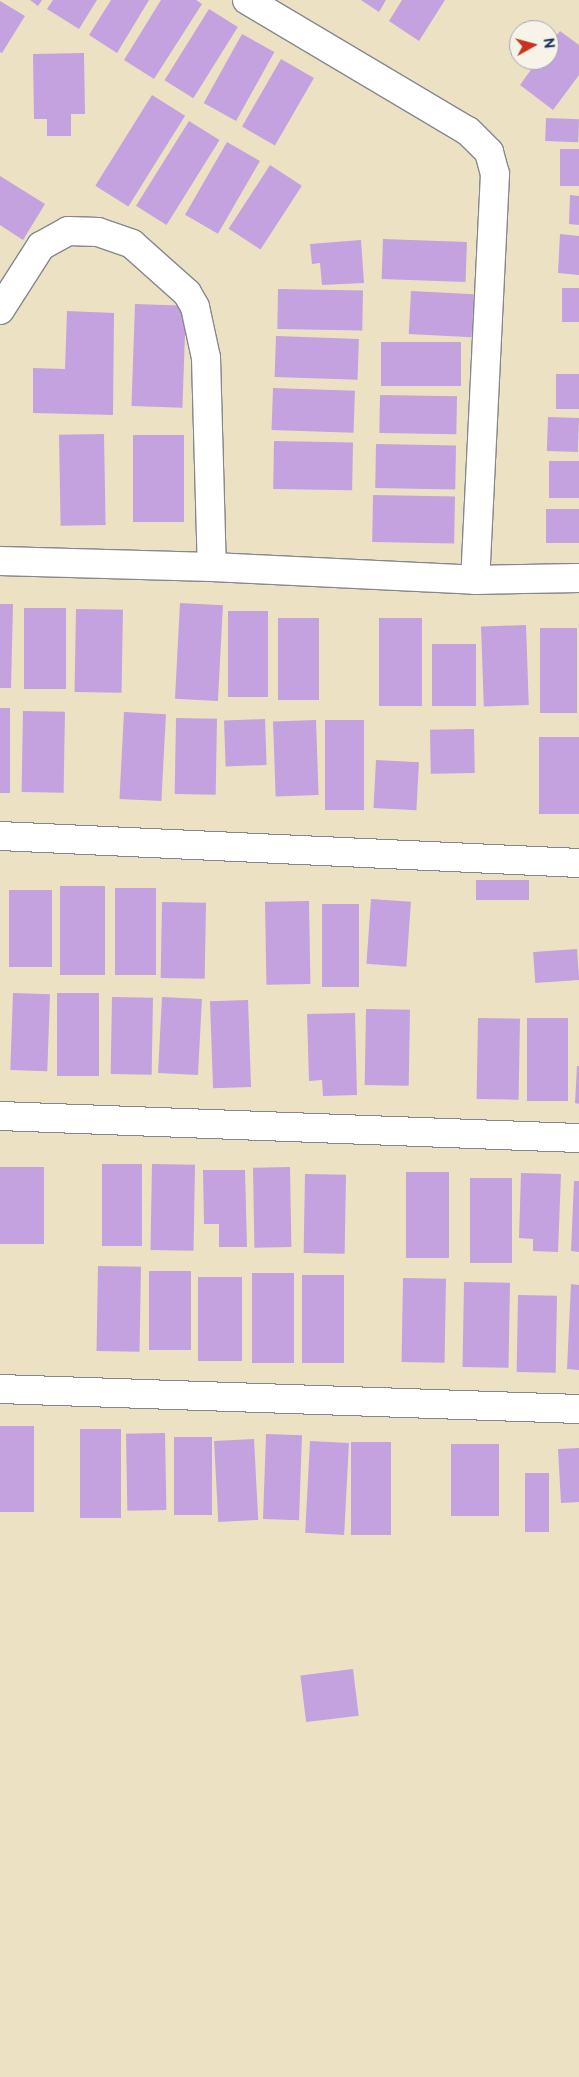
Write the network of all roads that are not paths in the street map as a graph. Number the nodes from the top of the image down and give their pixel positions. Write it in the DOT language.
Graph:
graph roads {
  1 [pos="247,0"];
  2 [pos="0,310"];
  3 [pos="0,561"];
  4 [pos="212,567"];
  5 [pos="579,578"];
  6 [pos="475,580"];
  7 [pos="0,836"];
  8 [pos="579,863"];
  9 [pos="0,1116"];
  10 [pos="579,1138"];
  11 [pos="0,1389"];
  12 [pos="579,1410"];
  1 -- 6 [label="street"];
  2 -- 4 [label="street"];
  3 -- 4 [label="street"];
  4 -- 6 [label="street"];
  5 -- 6 [label="street"];
  7 -- 8 [label="street"];
  9 -- 10 [label="street"];
  11 -- 12 [label="street"];
}
